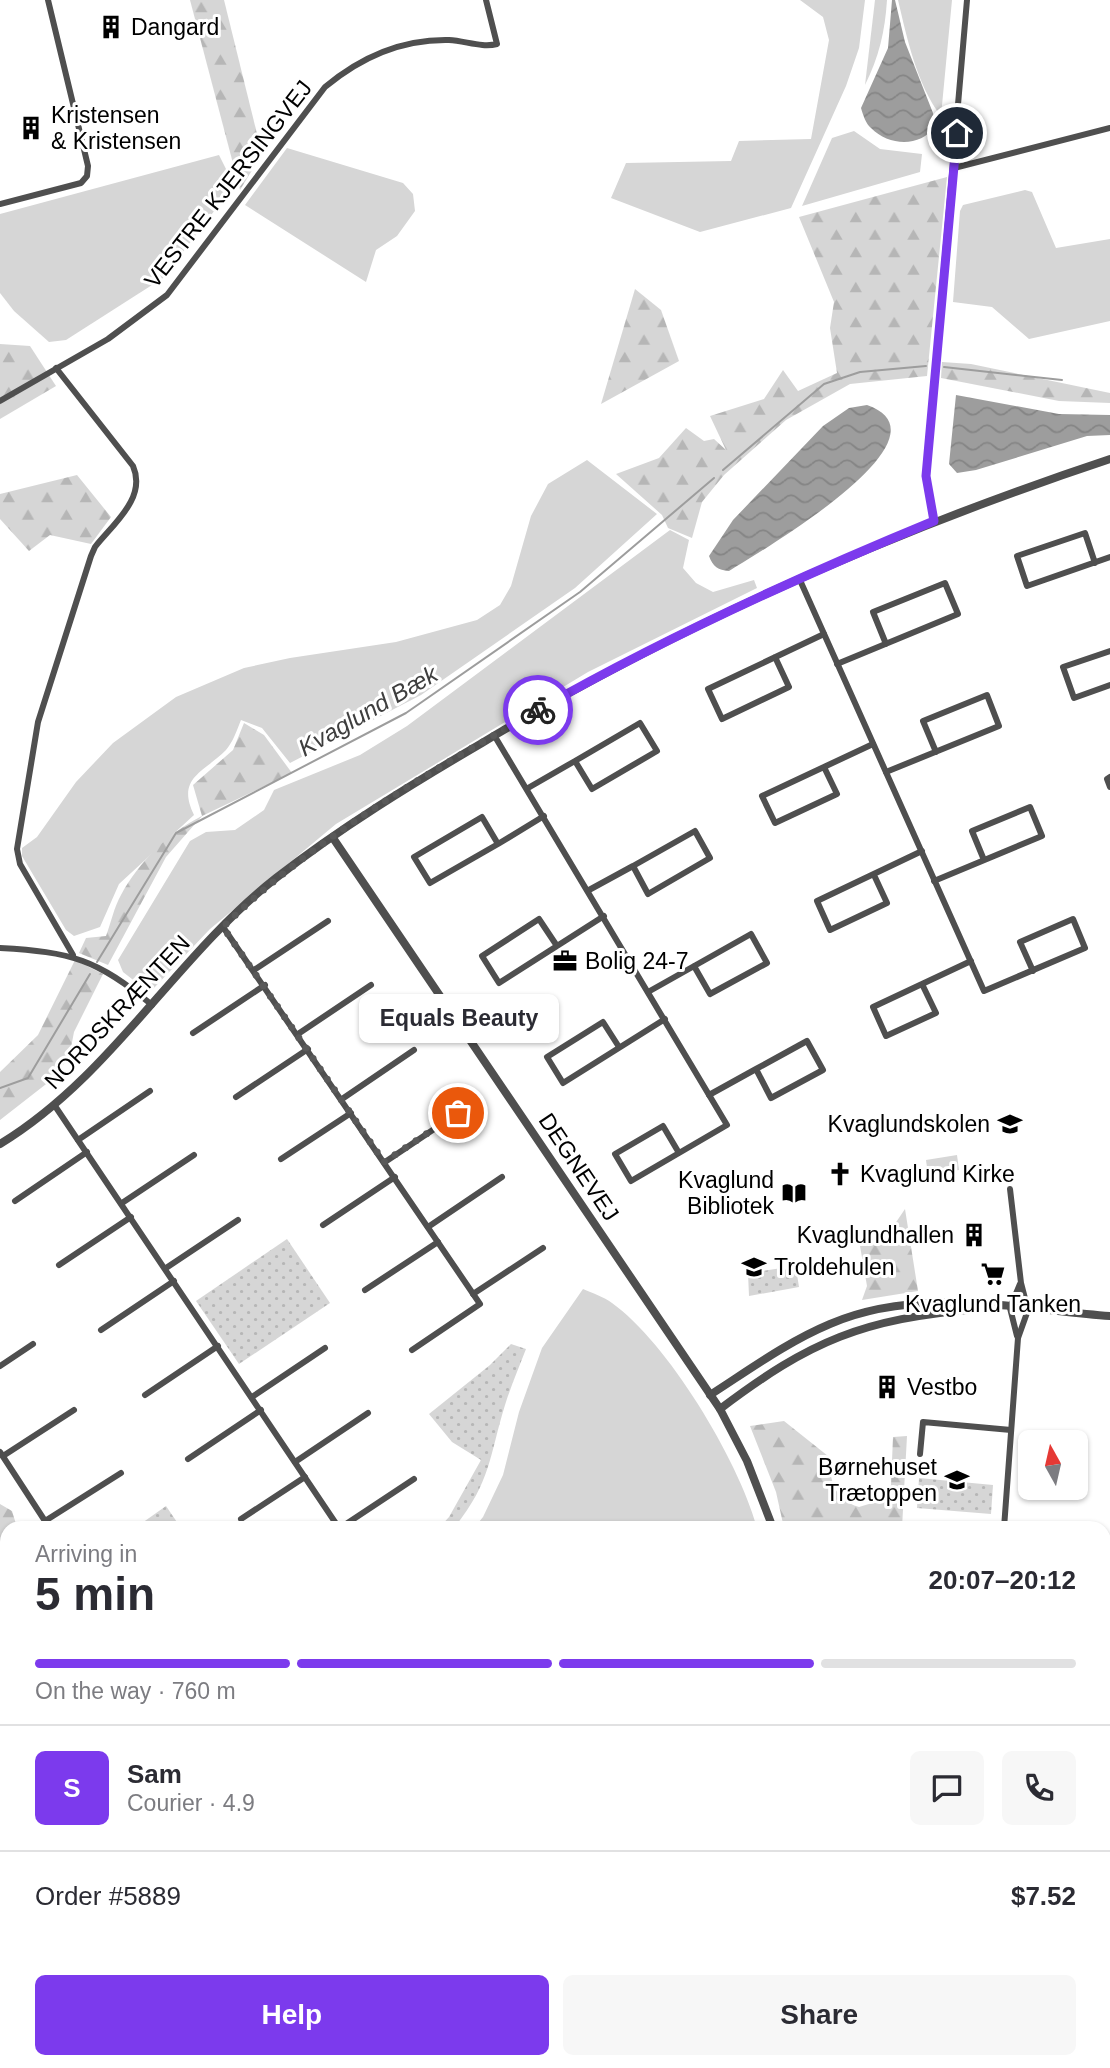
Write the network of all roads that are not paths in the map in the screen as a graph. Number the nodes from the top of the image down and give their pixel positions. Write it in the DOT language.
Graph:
graph roads {
  1 [pos="48,0"];
  2 [pos="486,0"];
  3 [pos="967,0"];
  4 [pos="1110,128"];
  5 [pos="954,168"];
  6 [pos="0,204"];
  7 [pos="56,368"];
  8 [pos="0,401"];
  9 [pos="1110,459"];
  10 [pos="934,521"];
  11 [pos="1110,558"];
  12 [pos="1095,562"];
  13 [pos="799,578"];
  14 [pos="824,634"];
  15 [pos="886,644"];
  16 [pos="1110,651"];
  17 [pos="775,657"];
  18 [pos="837,664"];
  19 [pos="1110,685"];
  20 [pos="494,735"];
  21 [pos="873,744"];
  22 [pos="936,752"];
  23 [pos="575,761"];
  24 [pos="824,766"];
  25 [pos="886,772"];
  26 [pos="1110,778"];
  27 [pos="1110,787"];
  28 [pos="528,788"];
  29 [pos="544,816"];
  30 [pos="333,838"];
  31 [pos="498,844"];
  32 [pos="922,851"];
  33 [pos="984,860"];
  34 [pos="632,866"];
  35 [pos="874,875"];
  36 [pos="934,881"];
  37 [pos="589,890"];
  38 [pos="604,916"];
  39 [pos="328,921"];
  40 [pos="223,927"];
  41 [pos="557,946"];
  42 [pos="0,948"];
  43 [pos="73,955"];
  44 [pos="971,961"];
  45 [pos="694,966"];
  46 [pos="254,970"];
  47 [pos="1033,971"];
  48 [pos="922,984"];
  49 [pos="265,985"];
  50 [pos="372,985"];
  51 [pos="648,992"];
  52 [pos="152,1005"];
  53 [pos="665,1019"];
  54 [pos="193,1033"];
  55 [pos="298,1034"];
  56 [pos="620,1048"];
  57 [pos="308,1049"];
  58 [pos="414,1050"];
  59 [pos="755,1069"];
  60 [pos="150,1091"];
  61 [pos="709,1095"];
  62 [pos="236,1097"];
  63 [pos="342,1098"];
  64 [pos="55,1106"];
  65 [pos="351,1112"];
  66 [pos="458,1113"];
  67 [pos="78,1140"];
  68 [pos="0,1144"];
  69 [pos="87,1153"];
  70 [pos="679,1153"];
  71 [pos="194,1155"];
  72 [pos="281,1159"];
  73 [pos="384,1162"];
  74 [pos="395,1177"];
  75 [pos="502,1177"];
  76 [pos="1010,1189"];
  77 [pos="15,1201"];
  78 [pos="122,1203"];
  79 [pos="131,1217"];
  80 [pos="238,1220"];
  81 [pos="323,1225"];
  82 [pos="428,1227"];
  83 [pos="438,1242"];
  84 [pos="543,1248"];
  85 [pos="59,1265"];
  86 [pos="166,1268"];
  87 [pos="174,1281"];
  88 [pos="1021,1283"];
  89 [pos="365,1290"];
  90 [pos="474,1294"];
  91 [pos="997,1307"];
  92 [pos="1010,1308"];
  93 [pos="1028,1310"];
  94 [pos="1110,1316"];
  95 [pos="102,1330"];
  96 [pos="1018,1338"];
  97 [pos="33,1344"];
  98 [pos="218,1346"];
  99 [pos="325,1348"];
  100 [pos="412,1350"];
  101 [pos="0,1366"];
  102 [pos="145,1395"];
  103 [pos="710,1395"];
  104 [pos="252,1397"];
  105 [pos="720,1409"];
  106 [pos="74,1410"];
  107 [pos="261,1410"];
  108 [pos="368,1413"];
  109 [pos="1011,1430"];
  110 [pos="1,1454"];
  111 [pos="920,1454"];
  112 [pos="188,1459"];
  113 [pos="295,1462"];
  114 [pos="121,1473"];
  115 [pos="305,1477"];
  116 [pos="414,1479"];
  117 [pos="241,1519"];
  118 [pos="335,1521"];
  119 [pos="351,1521"];
  120 [pos="770,1521"];
  121 [pos="1004,1521"];
  1 -- 6 [label="street"];
  2 -- 7 [label="street, VESTRE KJERSINGVEJ"];
  3 -- 5 [label="street"];
  4 -- 5 [label="street"];
  5 -- 10 [label="street"];
  7 -- 8 [label="street, VESTRE KJERSINGVEJ"];
  7 -- 43 [label="street"];
  9 -- 10 [label="street, NORDSKRÆNTEN"];
  10 -- 13 [label="street, NORDSKRÆNTEN"];
  11 -- 12 [label="street"];
  12 -- 12 [label="street"];
  13 -- 14 [label="street"];
  13 -- 20 [label="street, NORDSKRÆNTEN"];
  14 -- 17 [label="street"];
  14 -- 18 [label="street"];
  15 -- 15 [label="street"];
  15 -- 18 [label="street"];
  16 -- 19 [label="street"];
  17 -- 17 [label="street"];
  18 -- 21 [label="street"];
  20 -- 28 [label="street"];
  20 -- 30 [label="street, NORDSKRÆNTEN"];
  21 -- 24 [label="street"];
  21 -- 25 [label="street"];
  22 -- 22 [label="street"];
  22 -- 25 [label="street"];
  23 -- 23 [label="street"];
  23 -- 28 [label="street"];
  24 -- 24 [label="street"];
  25 -- 32 [label="street"];
  26 -- 27 [label="street"];
  28 -- 29 [label="street"];
  29 -- 31 [label="street"];
  29 -- 37 [label="street"];
  30 -- 40 [label="street, NORDSKRÆNTEN"];
  30 -- 103 [label="street, DEGNEVEJ"];
  31 -- 31 [label="street"];
  32 -- 35 [label="street"];
  32 -- 36 [label="street"];
  33 -- 33 [label="street"];
  33 -- 36 [label="street"];
  34 -- 34 [label="street"];
  34 -- 37 [label="street"];
  35 -- 35 [label="street"];
  36 -- 44 [label="street"];
  37 -- 38 [label="street"];
  38 -- 41 [label="street"];
  38 -- 51 [label="street"];
  39 -- 46 [label="street"];
  40 -- 46 [label="street"];
  40 -- 52 [label="street, NORDSKRÆNTEN"];
  41 -- 41 [label="street"];
  42 -- 43 [label="street"];
  43 -- 52 [label="street"];
  44 -- 47 [label="street"];
  44 -- 48 [label="street"];
  45 -- 45 [label="street"];
  45 -- 51 [label="street"];
  46 -- 49 [label="street"];
  47 -- 47 [label="street"];
  48 -- 48 [label="street"];
  49 -- 54 [label="street"];
  49 -- 55 [label="street"];
  50 -- 55 [label="street"];
  51 -- 53 [label="street"];
  52 -- 64 [label="street, NORDSKRÆNTEN"];
  53 -- 56 [label="street"];
  53 -- 61 [label="street"];
  55 -- 57 [label="street"];
  56 -- 56 [label="street"];
  57 -- 62 [label="street"];
  57 -- 63 [label="street"];
  58 -- 63 [label="street"];
  59 -- 59 [label="street"];
  59 -- 61 [label="street"];
  60 -- 67 [label="street"];
  61 -- 70 [label="street"];
  63 -- 65 [label="street"];
  64 -- 67 [label="street"];
  64 -- 68 [label="street, NORDSKRÆNTEN"];
  65 -- 72 [label="street"];
  65 -- 73 [label="street"];
  66 -- 73 [label="street"];
  67 -- 69 [label="street"];
  69 -- 77 [label="street"];
  69 -- 78 [label="street"];
  70 -- 70 [label="street"];
  71 -- 78 [label="street"];
  73 -- 74 [label="street"];
  74 -- 81 [label="street"];
  74 -- 82 [label="street"];
  75 -- 82 [label="street"];
  76 -- 88 [label="street"];
  78 -- 79 [label="street"];
  79 -- 85 [label="street"];
  79 -- 86 [label="street"];
  80 -- 86 [label="street"];
  82 -- 83 [label="street"];
  83 -- 89 [label="street"];
  83 -- 90 [label="street"];
  84 -- 90 [label="street"];
  86 -- 87 [label="street"];
  87 -- 95 [label="street"];
  87 -- 98 [label="street"];
  88 -- 92 [label="street"];
  88 -- 93 [label="street"];
  90 -- 100 [label="street"];
  91 -- 92 [label="street"];
  91 -- 103 [label="street"];
  91 -- 105 [label="street"];
  92 -- 93 [label="street"];
  92 -- 96 [label="street"];
  93 -- 94 [label="street"];
  93 -- 96 [label="street"];
  96 -- 109 [label="street"];
  97 -- 101 [label="street"];
  98 -- 102 [label="street"];
  98 -- 104 [label="street"];
  99 -- 104 [label="street"];
  103 -- 105 [label="street, DEGNEVEJ"];
  104 -- 107 [label="street"];
  105 -- 120 [label="street, DEGNEVEJ"];
  106 -- 110 [label="street"];
  107 -- 112 [label="street"];
  107 -- 113 [label="street"];
  108 -- 113 [label="street"];
  109 -- 111 [label="street"];
  109 -- 121 [label="street"];
  110 -- 114 [label="street"];
  113 -- 115 [label="street"];
  115 -- 117 [label="street"];
  115 -- 118 [label="street"];
  116 -- 119 [label="street"];
}
